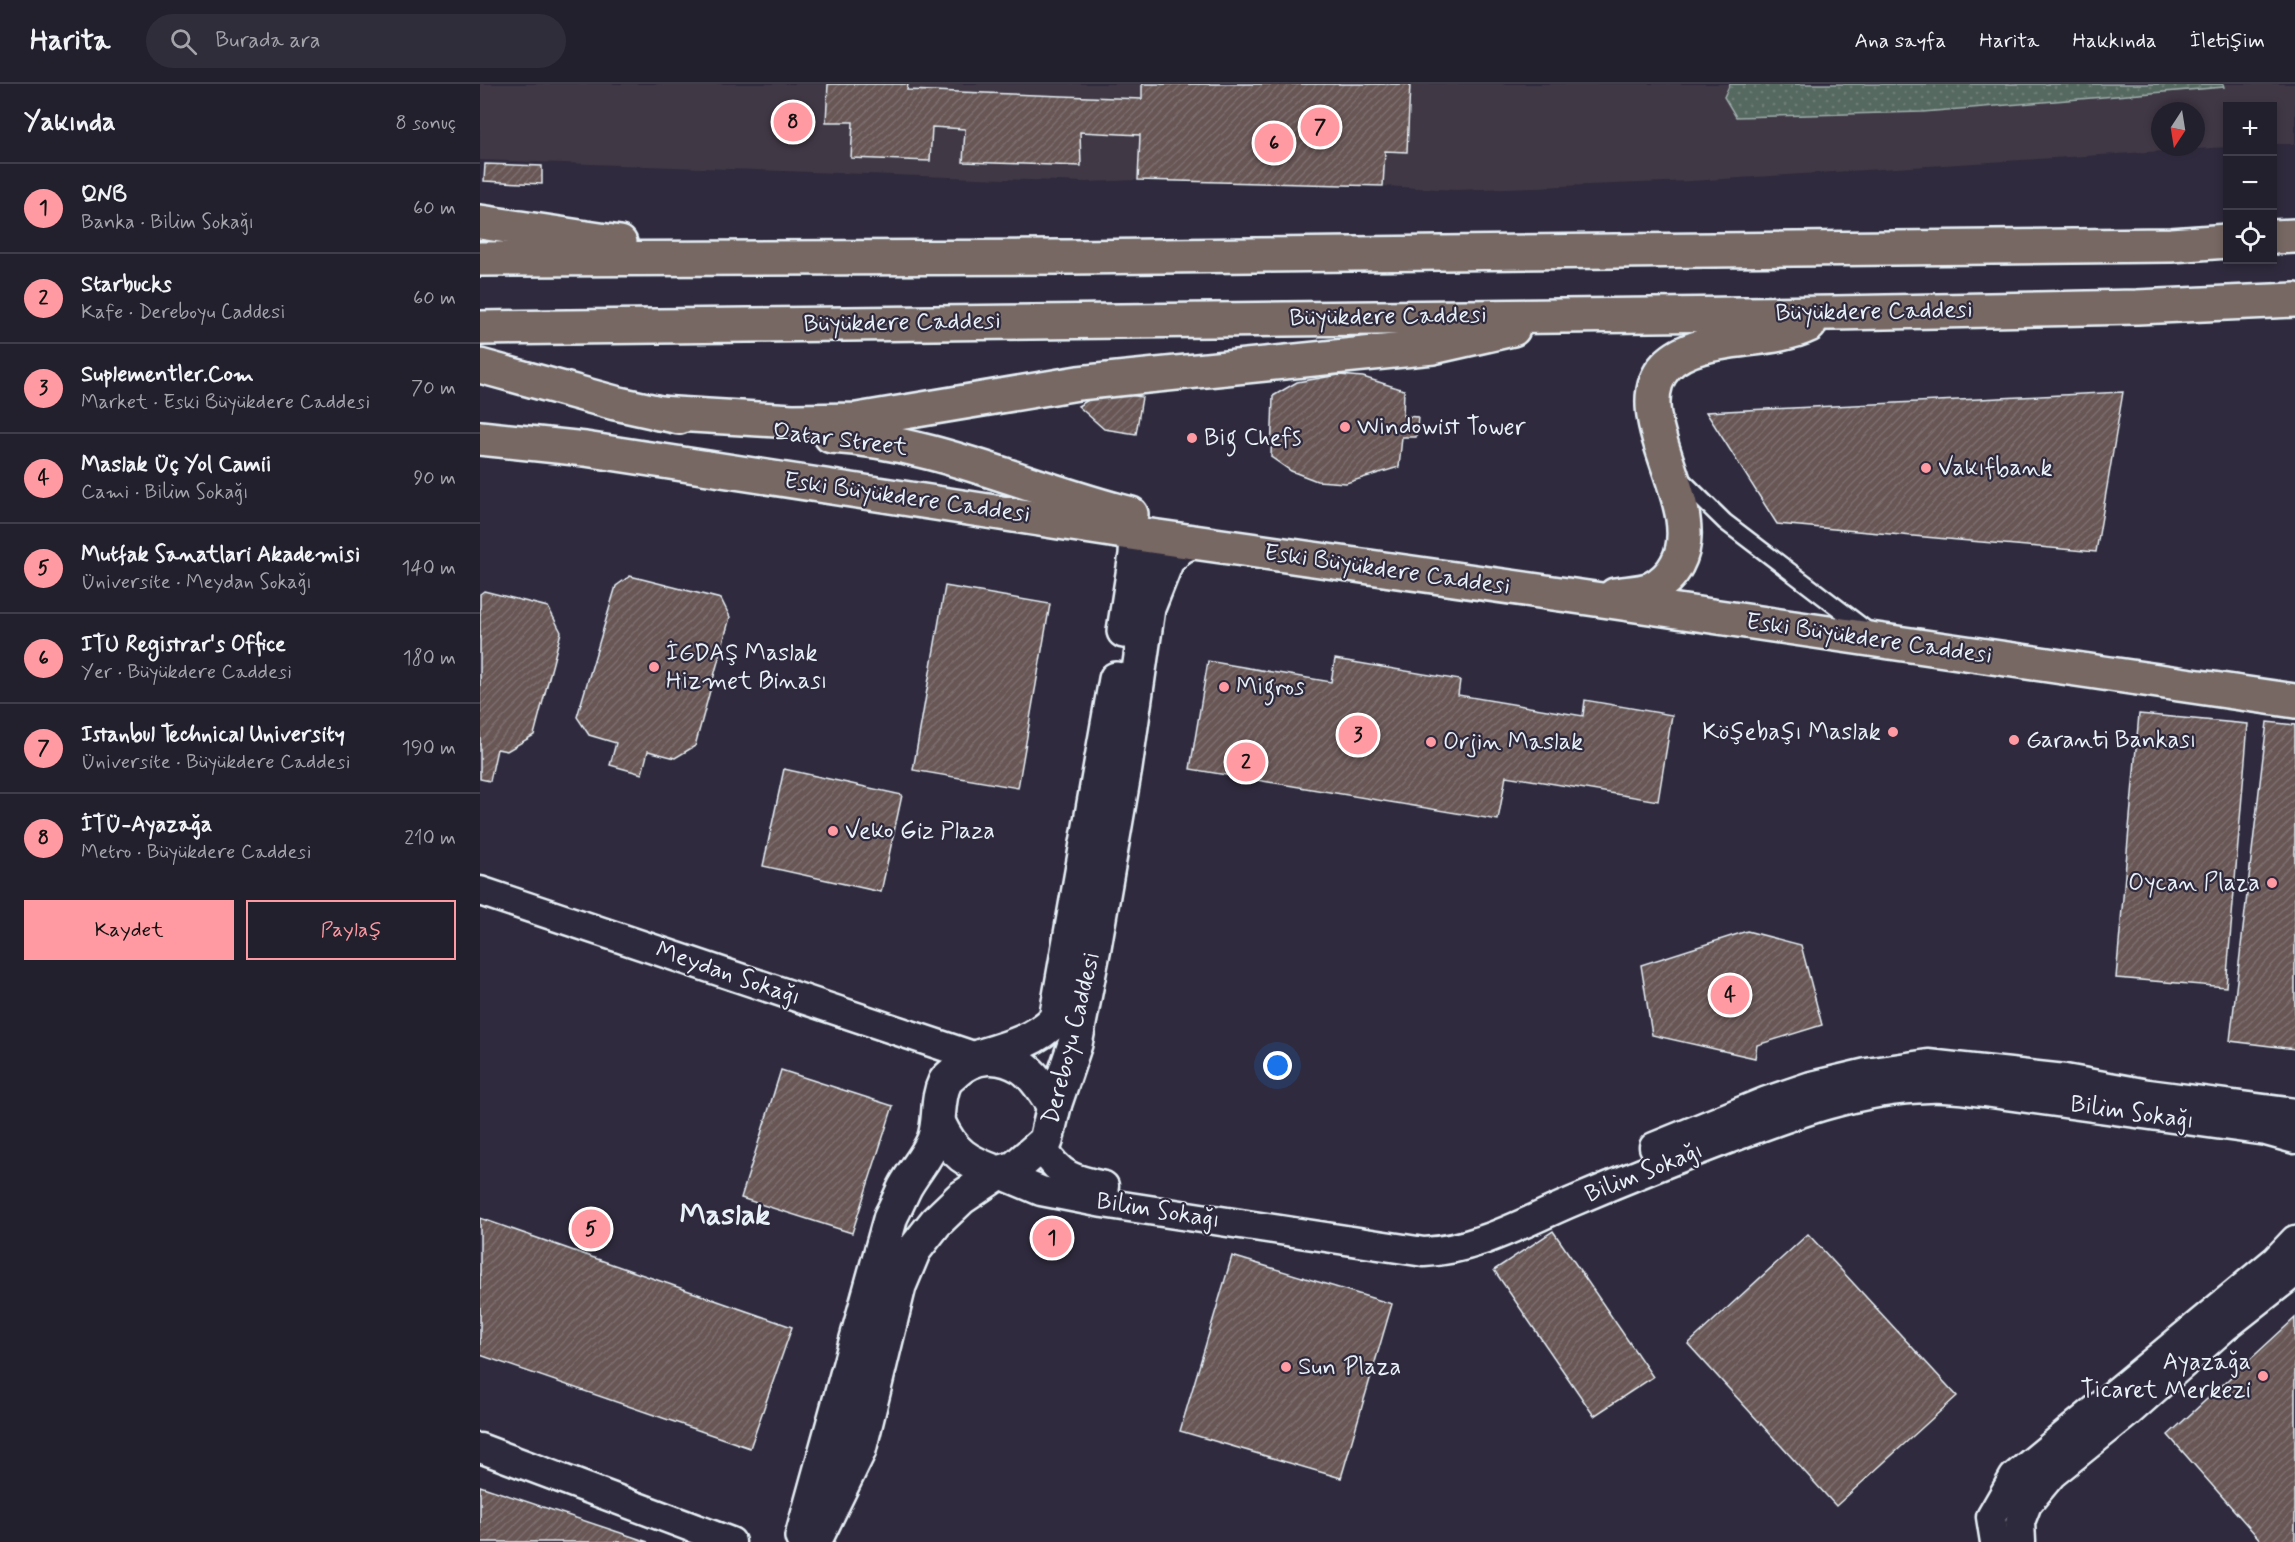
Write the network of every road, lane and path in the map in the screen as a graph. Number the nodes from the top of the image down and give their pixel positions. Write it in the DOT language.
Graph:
graph roads {
  1 [pos="480,222"];
  2 [pos="2295,236"];
  3 [pos="2277,237"];
  4 [pos="2223,241"];
  5 [pos="686,258"];
  6 [pos="480,259"];
  7 [pos="2295,300"];
  8 [pos="1834,313"];
  9 [pos="1565,315"];
  10 [pos="480,328"];
  11 [pos="480,366"];
  12 [pos="658,413"];
  13 [pos="480,438"];
  14 [pos="1670,468"];
  15 [pos="1137,534"];
  16 [pos="1191,542"];
  17 [pos="1595,599"];
  18 [pos="1880,640"];
  19 [pos="2295,701"];
  20 [pos="482,900"];
  21 [pos="976,1057"];
  22 [pos="1054,1106"];
  23 [pos="2295,1113"];
  24 [pos="939,1124"];
  25 [pos="2295,1139"];
  26 [pos="1046,1141"];
  27 [pos="998,1173"];
  28 [pos="2295,1240"];
  29 [pos="2295,1272"];
  30 [pos="480,1448"];
  31 [pos="1993,1529"];
  32 [pos="2020,1532"];
  33 [pos="731,1542"];
  34 [pos="802,1542"];
  35 [pos="814,1542"];
  1 -- 5 [label="main road"];
  2 -- 3 [label="main road"];
  4 -- 5 [label="main road"];
  5 -- 6 [label="main road"];
  7 -- 8 [label="main road, Büyükdere Caddesi"];
  8 -- 9 [label="main road, Büyükdere Caddesi"];
  8 -- 14 [label="main road"];
  9 -- 10 [label="main road, Büyükdere Caddesi"];
  9 -- 12 [label="main road"];
  11 -- 12 [label="main road, Qatar Street"];
  12 -- 16 [label="main road, Qatar Street"];
  13 -- 15 [label="main road, Eski Büyükdere Caddesi"];
  14 -- 17 [label="main road"];
  14 -- 18 [label="lane"];
  15 -- 16 [label="main road, Eski Büyükdere Caddesi"];
  15 -- 21 [label="street, Dereboyu Caddesi"];
  16 -- 17 [label="main road, Eski Büyükdere Caddesi"];
  16 -- 22 [label="street, Dereboyu Caddesi"];
  17 -- 18 [label="main road, Eski Büyükdere Caddesi"];
  18 -- 19 [label="main road, Eski Büyükdere Caddesi"];
  20 -- 21 [label="street, Meydan Sokağı"];
  21 -- 22 [label="street"];
  21 -- 24 [label="street"];
  22 -- 26 [label="street, Dereboyu Caddesi"];
  23 -- 26 [label="street, Bilim Sokağı"];
  24 -- 27 [label="street"];
  24 -- 34 [label="street"];
  25 -- 27 [label="street, Bilim Sokağı"];
  26 -- 27 [label="street, Dereboyu Caddesi"];
  27 -- 35 [label="street, Dereboyu Caddesi"];
  28 -- 31 [label="street"];
  29 -- 32 [label="street"];
  30 -- 33 [label="street"];
}
